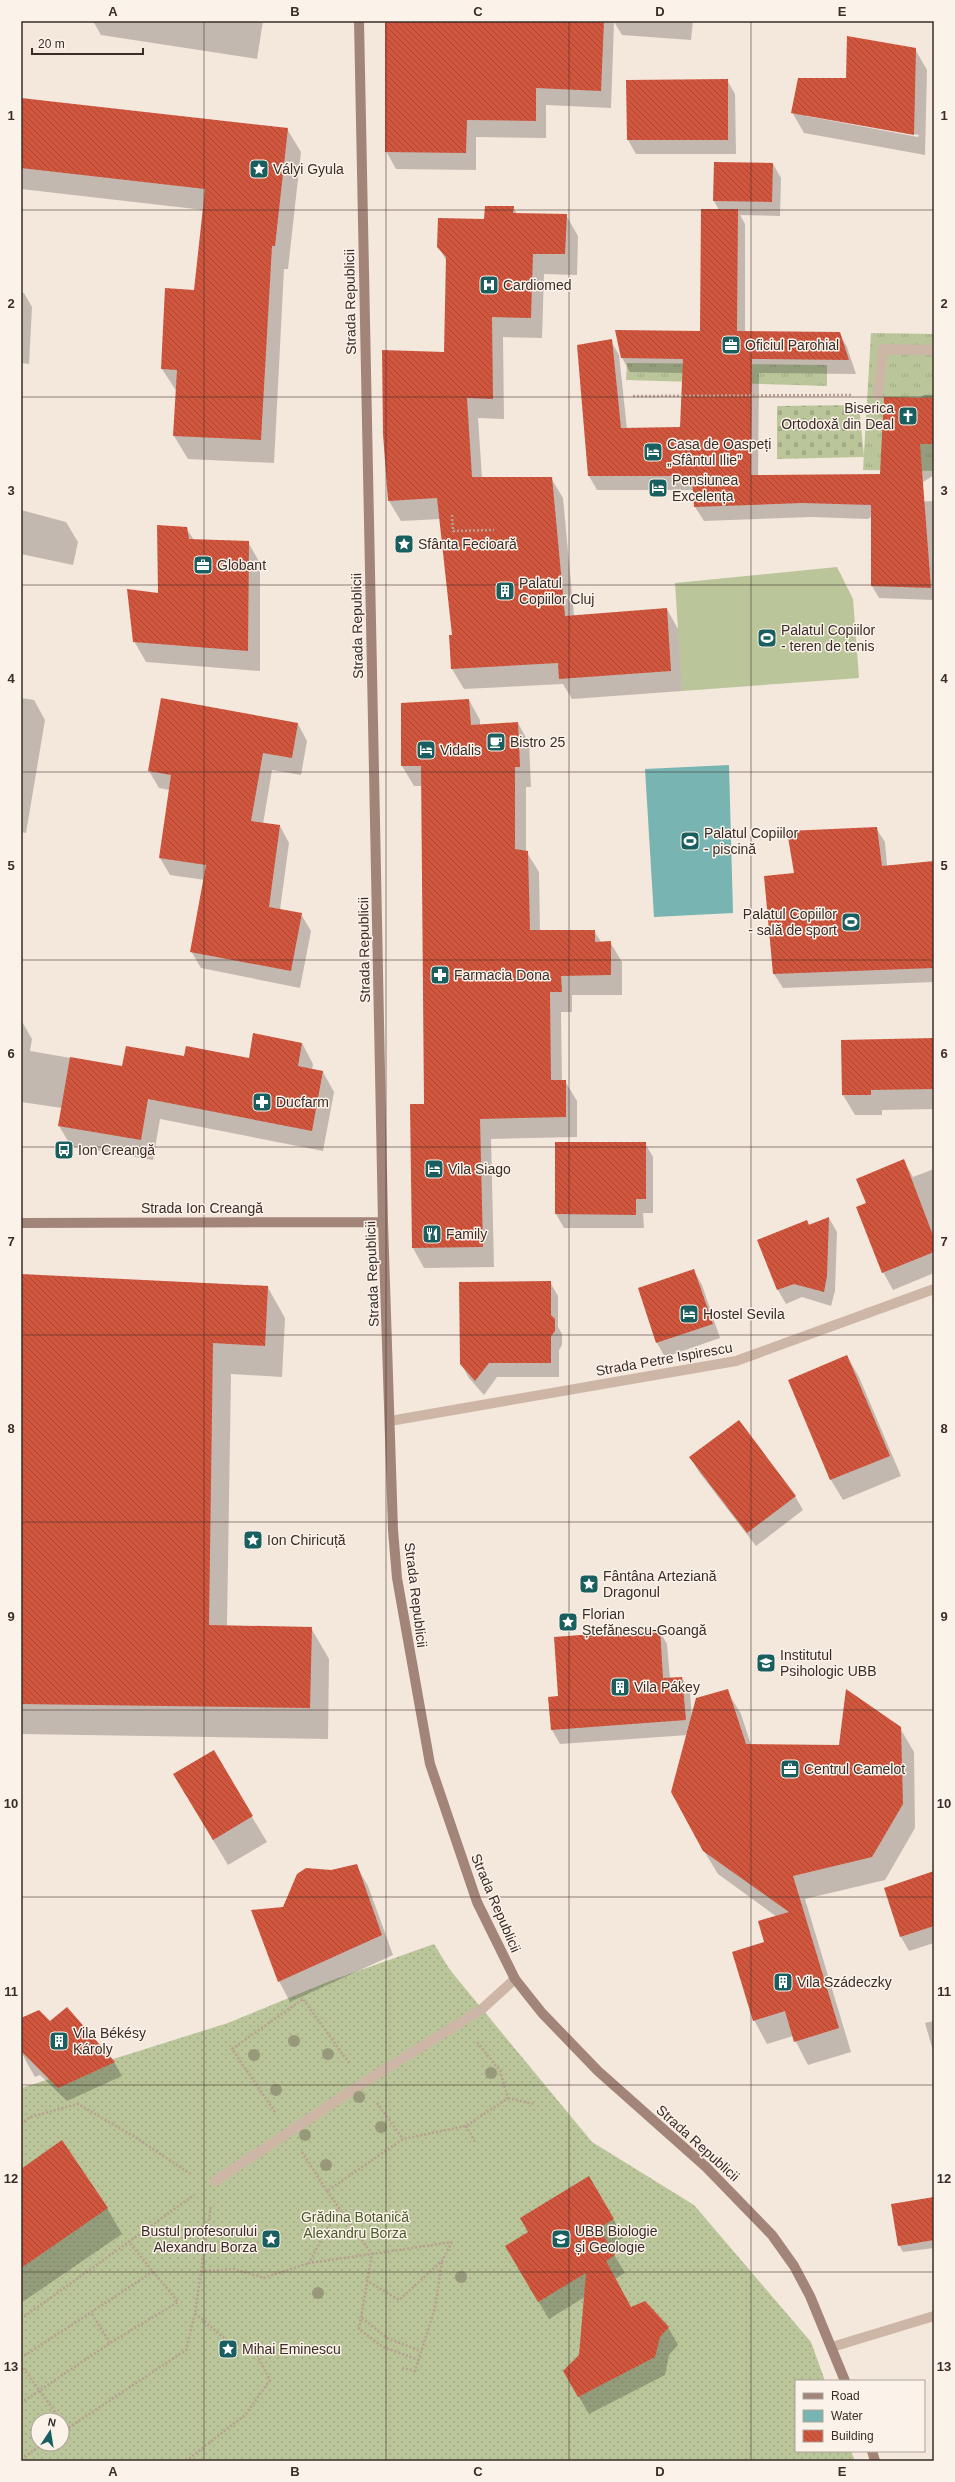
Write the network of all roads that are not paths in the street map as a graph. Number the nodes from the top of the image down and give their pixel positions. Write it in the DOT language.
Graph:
graph roads {
  1 [pos="359,21"];
  2 [pos="934,350"];
  3 [pos="878,395"];
  4 [pos="383,1222"];
  5 [pos="21,1223"];
  6 [pos="934,1289"];
  7 [pos="390,1421"];
  8 [pos="515,1979"];
  9 [pos="215,2181"];
  10 [pos="934,2316"];
  11 [pos="832,2347"];
  12 [pos="845,2380"];
  1 -- 4 [label="street, Strada Republicii"];
  2 -- 3 [label="street"];
  4 -- 5 [label="street, Strada Ion Creangă"];
  4 -- 7 [label="street, Strada Republicii"];
  6 -- 7 [label="street, Strada Petre Ispirescu"];
  7 -- 8 [label="street, Strada Republicii"];
  8 -- 9 [label="street"];
  8 -- 11 [label="street, Strada Republicii"];
  10 -- 11 [label="street"];
  11 -- 12 [label="street, Strada Republicii"];
}
